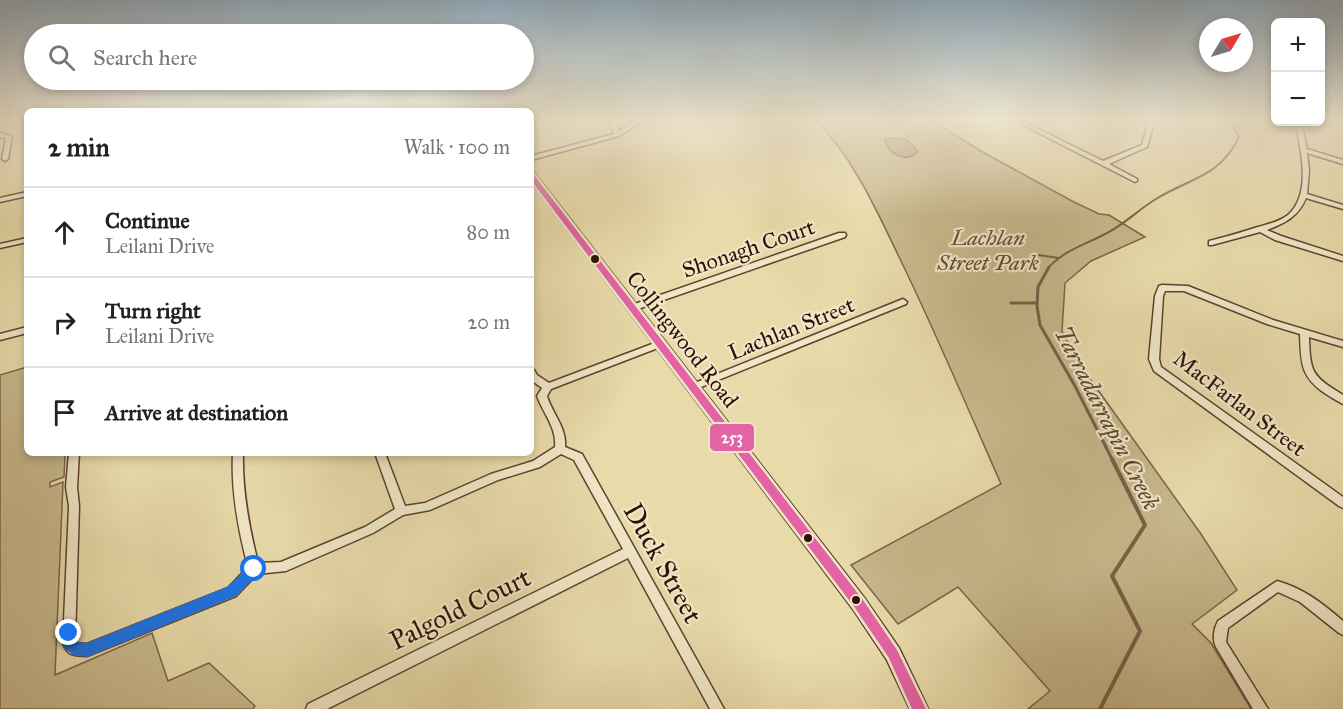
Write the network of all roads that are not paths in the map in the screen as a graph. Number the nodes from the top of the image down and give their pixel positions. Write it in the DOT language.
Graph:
graph roads {
  1 [pos="553,152"];
  2 [pos="1079,152"];
  3 [pos="1131,152"];
  4 [pos="1304,152"];
  5 [pos="1311,152"];
  6 [pos="534,157"];
  7 [pos="1343,162"];
  8 [pos="1103,164"];
  9 [pos="534,179"];
  10 [pos="1135,180"];
  11 [pos="24,195"];
  12 [pos="1305,196"];
  13 [pos="0,200"];
  14 [pos="1343,207"];
  15 [pos="1260,229"];
  16 [pos="842,234"];
  17 [pos="24,241"];
  18 [pos="1212,243"];
  19 [pos="0,246"];
  20 [pos="1343,260"];
  21 [pos="903,302"];
  22 [pos="632,308"];
  23 [pos="24,331"];
  24 [pos="1304,334"];
  25 [pos="0,337"];
  26 [pos="660,344"];
  27 [pos="1343,344"];
  28 [pos="534,377"];
  29 [pos="548,387"];
  30 [pos="693,387"];
  31 [pos="1343,400"];
  32 [pos="560,448"];
  33 [pos="74,456"];
  34 [pos="237,456"];
  35 [pos="381,456"];
  36 [pos="1343,502"];
  37 [pos="401,511"];
  38 [pos="628,552"];
  39 [pos="254,569"];
  40 [pos="1343,629"];
  41 [pos="313,709"];
  42 [pos="717,709"];
  43 [pos="919,709"];
  44 [pos="1261,709"];
  1 -- 6 [label="street"];
  2 -- 8 [label="street"];
  3 -- 8 [label="street"];
  4 -- 12 [label="street"];
  5 -- 7 [label="street"];
  8 -- 10 [label="street"];
  9 -- 22 [label="street, Collingwood Road"];
  11 -- 13 [label="street"];
  12 -- 14 [label="street"];
  12 -- 15 [label="street"];
  15 -- 18 [label="street"];
  15 -- 20 [label="street"];
  16 -- 22 [label="street, Shonagh Court"];
  17 -- 19 [label="street"];
  21 -- 30 [label="street, Lachlan Street"];
  22 -- 26 [label="street, Collingwood Road"];
  23 -- 25 [label="street"];
  24 -- 27 [label="street, MacFarlan Street"];
  24 -- 31 [label="street"];
  24 -- 36 [label="street, MacFarlan Street"];
  26 -- 29 [label="street"];
  26 -- 30 [label="street, Collingwood Road"];
  28 -- 29 [label="street"];
  29 -- 32 [label="street"];
  30 -- 43 [label="street, Collingwood Road"];
  32 -- 37 [label="street"];
  32 -- 38 [label="street, Duck Street"];
  33 -- 39 [label="street"];
  34 -- 39 [label="street"];
  35 -- 37 [label="street"];
  37 -- 39 [label="street"];
  38 -- 41 [label="street, Palgold Court"];
  38 -- 42 [label="street, Duck Street"];
  40 -- 44 [label="street"];
}
